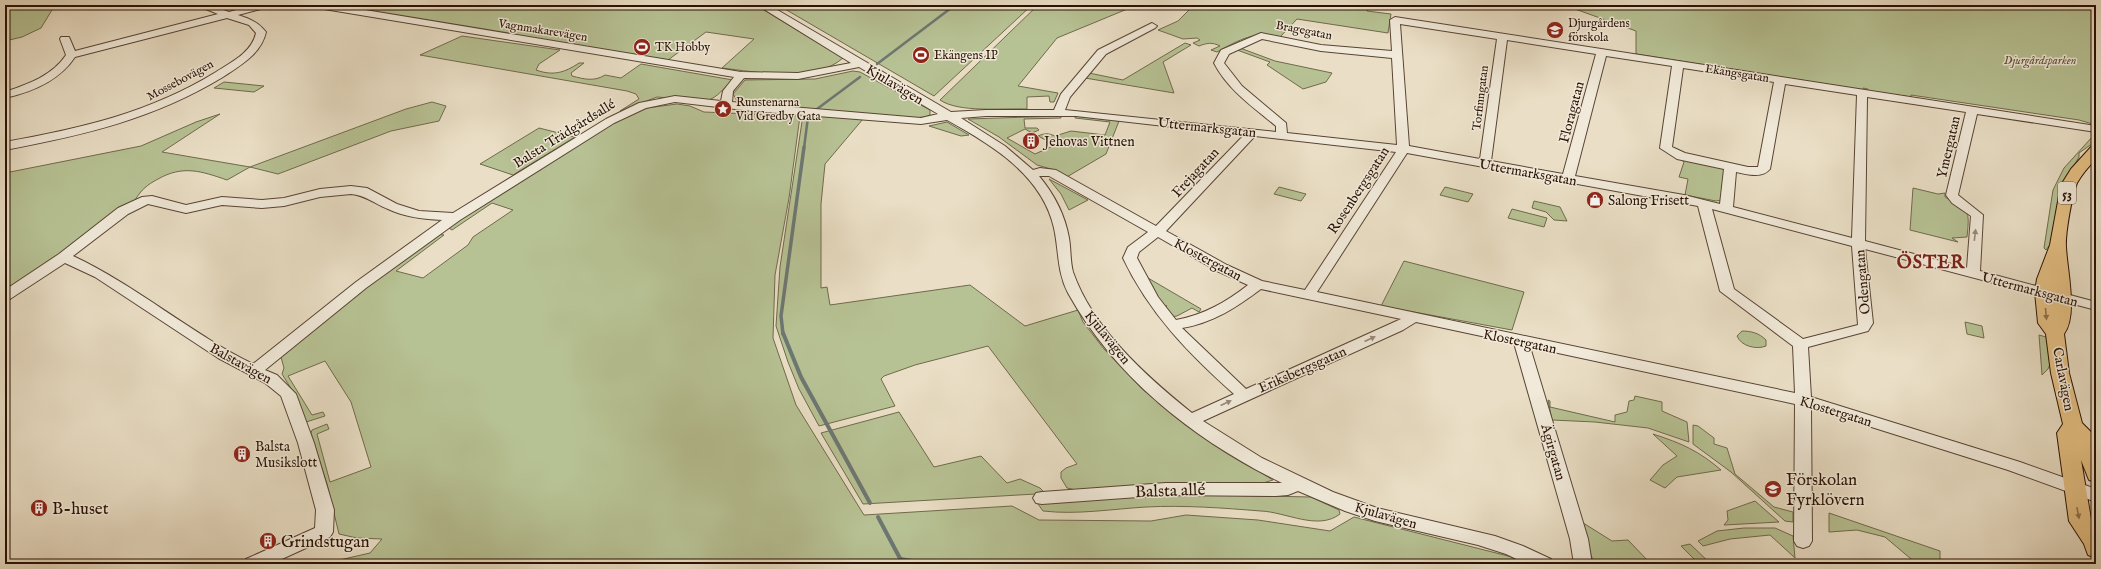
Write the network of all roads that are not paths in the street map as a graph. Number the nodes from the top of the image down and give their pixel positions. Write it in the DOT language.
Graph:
graph roads {
  1 [pos="201,5"];
  2 [pos="265,5"];
  3 [pos="318,5"];
  4 [pos="762,5"];
  5 [pos="231,14"];
  6 [pos="1396,20"];
  7 [pos="1152,26"];
  8 [pos="1502,37"];
  9 [pos="65,39"];
  10 [pos="1602,52"];
  11 [pos="71,55"];
  12 [pos="1398,55"];
  13 [pos="861,64"];
  14 [pos="1678,64"];
  15 [pos="741,75"];
  16 [pos="1780,80"];
  17 [pos="1862,93"];
  18 [pos="5,95"];
  19 [pos="726,106"];
  20 [pos="1972,110"];
  21 [pos="1059,112"];
  22 [pos="948,116"];
  23 [pos="2078,127"];
  24 [pos="2096,129"];
  25 [pos="1253,132"];
  26 [pos="1281,134"];
  27 [pos="2096,134"];
  28 [pos="5,146"];
  29 [pos="1403,149"];
  30 [pos="2096,150"];
  31 [pos="1485,164"];
  32 [pos="1730,167"];
  33 [pos="1030,174"];
  34 [pos="1568,179"];
  35 [pos="1704,204"];
  36 [pos="1726,208"];
  37 [pos="454,217"];
  38 [pos="1158,232"];
  39 [pos="1859,244"];
  40 [pos="2058,246"];
  41 [pos="64,257"];
  42 [pos="1972,274"];
  43 [pos="1258,284"];
  44 [pos="2044,292"];
  45 [pos="1308,295"];
  46 [pos="5,296"];
  47 [pos="2061,297"];
  48 [pos="2096,306"];
  49 [pos="1413,318"];
  50 [pos="1172,325"];
  51 [pos="2055,334"];
  52 [pos="1521,341"];
  53 [pos="1800,344"];
  54 [pos="255,370"];
  55 [pos="1244,395"];
  56 [pos="1803,400"];
  57 [pos="1190,420"];
  58 [pos="2073,425"];
  59 [pos="2096,475"];
  60 [pos="1297,483"];
  61 [pos="2074,484"];
  62 [pos="2096,486"];
  63 [pos="2096,496"];
  64 [pos="1042,498"];
  65 [pos="1803,541"];
  66 [pos="2096,542"];
  67 [pos="253,564"];
  68 [pos="1544,564"];
  69 [pos="1583,564"];
  1 -- 5 [label="street, Mossebovägen"];
  2 -- 5 [label="street"];
  3 -- 15 [label="street, Vagnmakarevägen"];
  4 -- 13 [label="street, Kjulavägen"];
  5 -- 11 [label="street"];
  5 -- 28 [label="street, Mossebovägen"];
  6 -- 8 [label="street, Ekängsgatan"];
  6 -- 12 [label="street, Rosenbergsgatan"];
  7 -- 21 [label="street"];
  8 -- 10 [label="street, Ekängsgatan"];
  8 -- 31 [label="street, Torfinngatan"];
  9 -- 11 [label="street"];
  10 -- 14 [label="street, Ekängsgatan"];
  10 -- 34 [label="street, Floragatan"];
  11 -- 18 [label="street"];
  12 -- 26 [label="street, Bragegatan"];
  12 -- 29 [label="street, Rosenbergsgatan"];
  13 -- 15 [label="street, Vagnmakarevägen"];
  13 -- 22 [label="street, Kjulavägen"];
  14 -- 16 [label="street, Ekängsgatan"];
  14 -- 32 [label="street"];
  15 -- 19 [label="street"];
  16 -- 17 [label="street, Ekängsgatan"];
  16 -- 32 [label="street"];
  17 -- 20 [label="street, Ekängsgatan"];
  17 -- 39 [label="street, Odengatan"];
  19 -- 22 [label="street, Balsta Trädgårdsallé"];
  19 -- 37 [label="street, Balsta Trädgårdsallé"];
  20 -- 23 [label="street, Ekängsgatan"];
  42 -- 20 [label="street, Ymergatan, one-way"];
  21 -- 22 [label="street, Uttermarksgatan"];
  21 -- 25 [label="street, Uttermarksgatan"];
  22 -- 33 [label="street, Kjulavägen"];
  23 -- 24 [label="street, Ekängsgatan"];
  23 -- 27 [label="street, Ekängsgatan"];
  25 -- 26 [label="street, Uttermarksgatan"];
  25 -- 38 [label="street, Frejagatan"];
  26 -- 29 [label="street, Uttermarksgatan"];
  29 -- 31 [label="street, Uttermarksgatan"];
  29 -- 45 [label="street, Rosenbergsgatan"];
  30 -- 40 [label="main road, Carlavägen / 53"];
  31 -- 34 [label="street, Uttermarksgatan"];
  32 -- 36 [label="street"];
  33 -- 38 [label="street, Klostergatan"];
  33 -- 57 [label="street, Kjulavägen"];
  34 -- 35 [label="street, Uttermarksgatan"];
  35 -- 36 [label="street, Uttermarksgatan"];
  35 -- 53 [label="street"];
  36 -- 39 [label="street, Uttermarksgatan"];
  37 -- 41 [label="street"];
  37 -- 54 [label="street, Balsta Trädgårdsallé"];
  38 -- 43 [label="street, Klostergatan"];
  38 -- 50 [label="street, Frejagatan"];
  39 -- 42 [label="street, Uttermarksgatan"];
  39 -- 53 [label="street, Odengatan"];
  40 -- 44 [label="main road, Carlavägen / 53"];
  40 -- 47 [label="main road, Carlavägen / 53"];
  41 -- 46 [label="street"];
  41 -- 54 [label="street, Balstavägen"];
  42 -- 44 [label="street, Uttermarksgatan"];
  43 -- 45 [label="street, Klostergatan"];
  43 -- 50 [label="street"];
  44 -- 47 [label="street, Uttermarksgatan"];
  44 -- 51 [label="main road, Carlavägen / 53, one-way"];
  45 -- 49 [label="street, Klostergatan"];
  47 -- 48 [label="street, Uttermarksgatan"];
  47 -- 51 [label="main road, Carlavägen / 53"];
  49 -- 52 [label="street, Klostergatan"];
  55 -- 49 [label="street, Eriksbergsgatan, one-way"];
  50 -- 55 [label="street"];
  51 -- 58 [label="main road, Carlavägen / 53"];
  52 -- 56 [label="street, Klostergatan"];
  52 -- 69 [label="street, Ägirgatan"];
  53 -- 56 [label="street"];
  54 -- 67 [label="street, Balstavägen"];
  57 -- 55 [label="street, Eriksbergsgatan, one-way"];
  56 -- 61 [label="street, Klostergatan"];
  56 -- 65 [label="street"];
  57 -- 60 [label="street, Kjulavägen"];
  58 -- 59 [label="main road, Carlavägen / 53"];
  58 -- 61 [label="main road, Carlavägen / 53"];
  60 -- 64 [label="street, Balsta allé"];
  60 -- 68 [label="street, Kjulavägen"];
  61 -- 62 [label="street, Klostergatan"];
  61 -- 63 [label="street, Klostergatan"];
  61 -- 66 [label="main road, Carlavägen / 53, one-way"];
}
